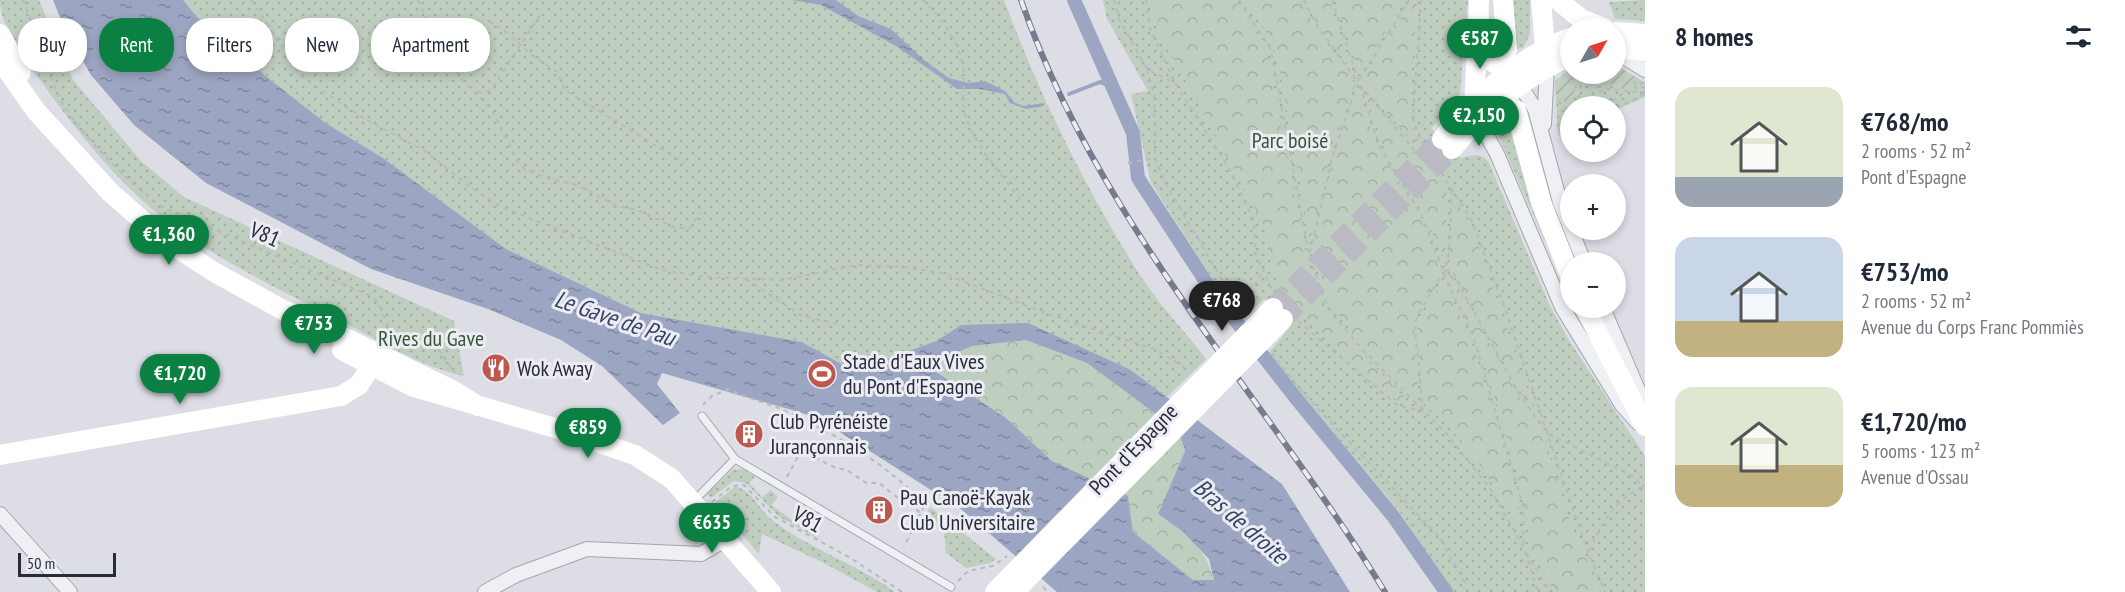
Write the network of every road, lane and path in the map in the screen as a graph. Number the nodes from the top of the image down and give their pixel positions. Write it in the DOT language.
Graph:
graph roads {
  1 [pos="23,0"];
  2 [pos="251,0"];
  3 [pos="418,0"];
  4 [pos="922,0"];
  5 [pos="1114,0"];
  6 [pos="1146,0"];
  7 [pos="1239,0"];
  8 [pos="1304,0"];
  9 [pos="1332,0"];
  10 [pos="1409,0"];
  11 [pos="1421,0"];
  12 [pos="1479,0"];
  13 [pos="1503,0"];
  14 [pos="1541,0"];
  15 [pos="1558,0"];
  16 [pos="542,12"];
  17 [pos="1580,18"];
  18 [pos="490,22"];
  19 [pos="1478,29"];
  20 [pos="1626,32"];
  21 [pos="1645,33"];
  22 [pos="0,34"];
  23 [pos="521,43"];
  24 [pos="1560,47"];
  25 [pos="1507,50"];
  26 [pos="1626,50"];
  27 [pos="1645,51"];
  28 [pos="1560,57"];
  29 [pos="1626,57"];
  30 [pos="1546,59"];
  31 [pos="0,60"];
  32 [pos="1645,70"];
  33 [pos="1517,77"];
  34 [pos="1358,82"];
  35 [pos="1633,82"];
  36 [pos="1175,83"];
  37 [pos="1590,84"];
  38 [pos="1613,89"];
  39 [pos="1627,91"];
  40 [pos="1645,91"];
  41 [pos="474,93"];
  42 [pos="1552,94"];
  43 [pos="1591,96"];
  44 [pos="1619,96"];
  45 [pos="1560,102"];
  46 [pos="1626,102"];
  47 [pos="1516,110"];
  48 [pos="1476,112"];
  49 [pos="1560,123"];
  50 [pos="1555,128"];
  51 [pos="1544,138"];
  52 [pos="1452,142"];
  53 [pos="1492,143"];
  54 [pos="1155,158"];
  55 [pos="1436,162"];
  56 [pos="684,163"];
  57 [pos="1128,163"];
  58 [pos="92,172"];
  59 [pos="1452,187"];
  60 [pos="1023,203"];
  61 [pos="701,212"];
  62 [pos="1561,252"];
  63 [pos="1580,252"];
  64 [pos="1309,255"];
  65 [pos="1264,269"];
  66 [pos="1445,270"];
  67 [pos="746,279"];
  68 [pos="1276,307"];
  69 [pos="283,310"];
  70 [pos="1590,318"];
  71 [pos="1607,318"];
  72 [pos="842,325"];
  73 [pos="396,363"];
  74 [pos="1180,364"];
  75 [pos="371,366"];
  76 [pos="459,380"];
  77 [pos="478,405"];
  78 [pos="1645,406"];
  79 [pos="1423,411"];
  80 [pos="702,416"];
  81 [pos="1645,426"];
  82 [pos="1645,431"];
  83 [pos="1548,433"];
  84 [pos="0,455"];
  85 [pos="735,459"];
  86 [pos="782,487"];
  87 [pos="1644,487"];
  88 [pos="700,504"];
  89 [pos="920,513"];
  90 [pos="0,514"];
  91 [pos="725,540"];
  92 [pos="1524,548"];
  93 [pos="1588,553"];
  94 [pos="900,555"];
  95 [pos="951,587"];
  96 [pos="1036,590"];
  97 [pos="70,592"];
  98 [pos="485,592"];
  99 [pos="771,592"];
  100 [pos="902,592"];
  101 [pos="995,592"];
  102 [pos="1014,592"];
  103 [pos="1048,592"];
  104 [pos="1538,592"];
  105 [pos="1550,592"];
  106 [pos="1605,592"];
  1 -- 76 [label="path, V81"];
  2 -- 67 [label="path"];
  3 -- 41 [label="path"];
  4 -- 60 [label="path"];
  5 -- 36 [label="path"];
  6 -- 36 [label="path"];
  7 -- 64 [label="path"];
  8 -- 34 [label="path"];
  9 -- 34 [label="path"];
  10 -- 34 [label="path"];
  11 -- 55 [label="path"];
  12 -- 19 [label="main road"];
  13 -- 25 [label="main road"];
  14 -- 30 [label="main road"];
  15 -- 17 [label="main road"];
  16 -- 23 [label="path"];
  18 -- 23 [label="path"];
  19 -- 33 [label="main road"];
  19 -- 48 [label="main road"];
  20 -- 21 [label="main road"];
  22 -- 58 [label="main road"];
  23 -- 41 [label="path"];
  23 -- 56 [label="path"];
  24 -- 30 [label="main road"];
  26 -- 27 [label="main road"];
  28 -- 30 [label="main road"];
  29 -- 32 [label="street"];
  30 -- 33 [label="main road"];
  30 -- 51 [label="street"];
  31 -- 58 [label="main road"];
  33 -- 48 [label="main road"];
  33 -- 51 [label="street"];
  34 -- 55 [label="path"];
  34 -- 64 [label="path"];
  34 -- 66 [label="path"];
  35 -- 40 [label="path"];
  36 -- 65 [label="path"];
  37 -- 38 [label="path"];
  38 -- 39 [label="path"];
  38 -- 43 [label="path"];
  39 -- 40 [label="path"];
  39 -- 44 [label="path"];
  40 -- 46 [label="path"];
  41 -- 61 [label="path"];
  42 -- 45 [label="path"];
  47 -- 62 [label="main road"];
  48 -- 52 [label="main road"];
  48 -- 53 [label="street"];
  49 -- 50 [label="path"];
  51 -- 63 [label="street"];
  52 -- 53 [label="street"];
  53 -- 82 [label="street"];
  54 -- 57 [label="path"];
  55 -- 59 [label="path"];
  58 -- 69 [label="main road"];
  59 -- 66 [label="path"];
  59 -- 83 [label="path"];
  64 -- 79 [label="path"];
  65 -- 68 [label="path"];
  65 -- 68 [label="path"];
  66 -- 79 [label="path"];
  66 -- 83 [label="path"];
  66 -- 92 [label="path"];
  67 -- 72 [label="path"];
  67 -- 74 [label="path"];
  68 -- 79 [label="path"];
  68 -- 101 [label="main road, Pont d'Espagne, bridge"];
  68 -- 102 [label="main road, Pont d'Espagne, bridge"];
  69 -- 73 [label="main road"];
  69 -- 75 [label="main road"];
  70 -- 81 [label="main road"];
  71 -- 78 [label="street"];
  73 -- 75 [label="main road"];
  73 -- 77 [label="main road"];
  75 -- 77 [label="main road"];
  75 -- 84 [label="main road"];
  77 -- 88 [label="main road"];
  79 -- 92 [label="path"];
  80 -- 85 [label="lane"];
  80 -- 89 [label="path"];
  83 -- 87 [label="path"];
  83 -- 93 [label="path"];
  85 -- 86 [label="lane"];
  85 -- 88 [label="lane"];
  86 -- 89 [label="path"];
  86 -- 94 [label="lane"];
  87 -- 93 [label="path"];
  88 -- 91 [label="main road"];
  88 -- 100 [label="path, V81"];
  89 -- 94 [label="path"];
  90 -- 97 [label="street"];
  91 -- 98 [label="street"];
  91 -- 99 [label="main road"];
  92 -- 104 [label="path"];
  92 -- 105 [label="path"];
  93 -- 106 [label="path"];
  94 -- 95 [label="lane"];
  96 -- 103 [label="path"];
}
